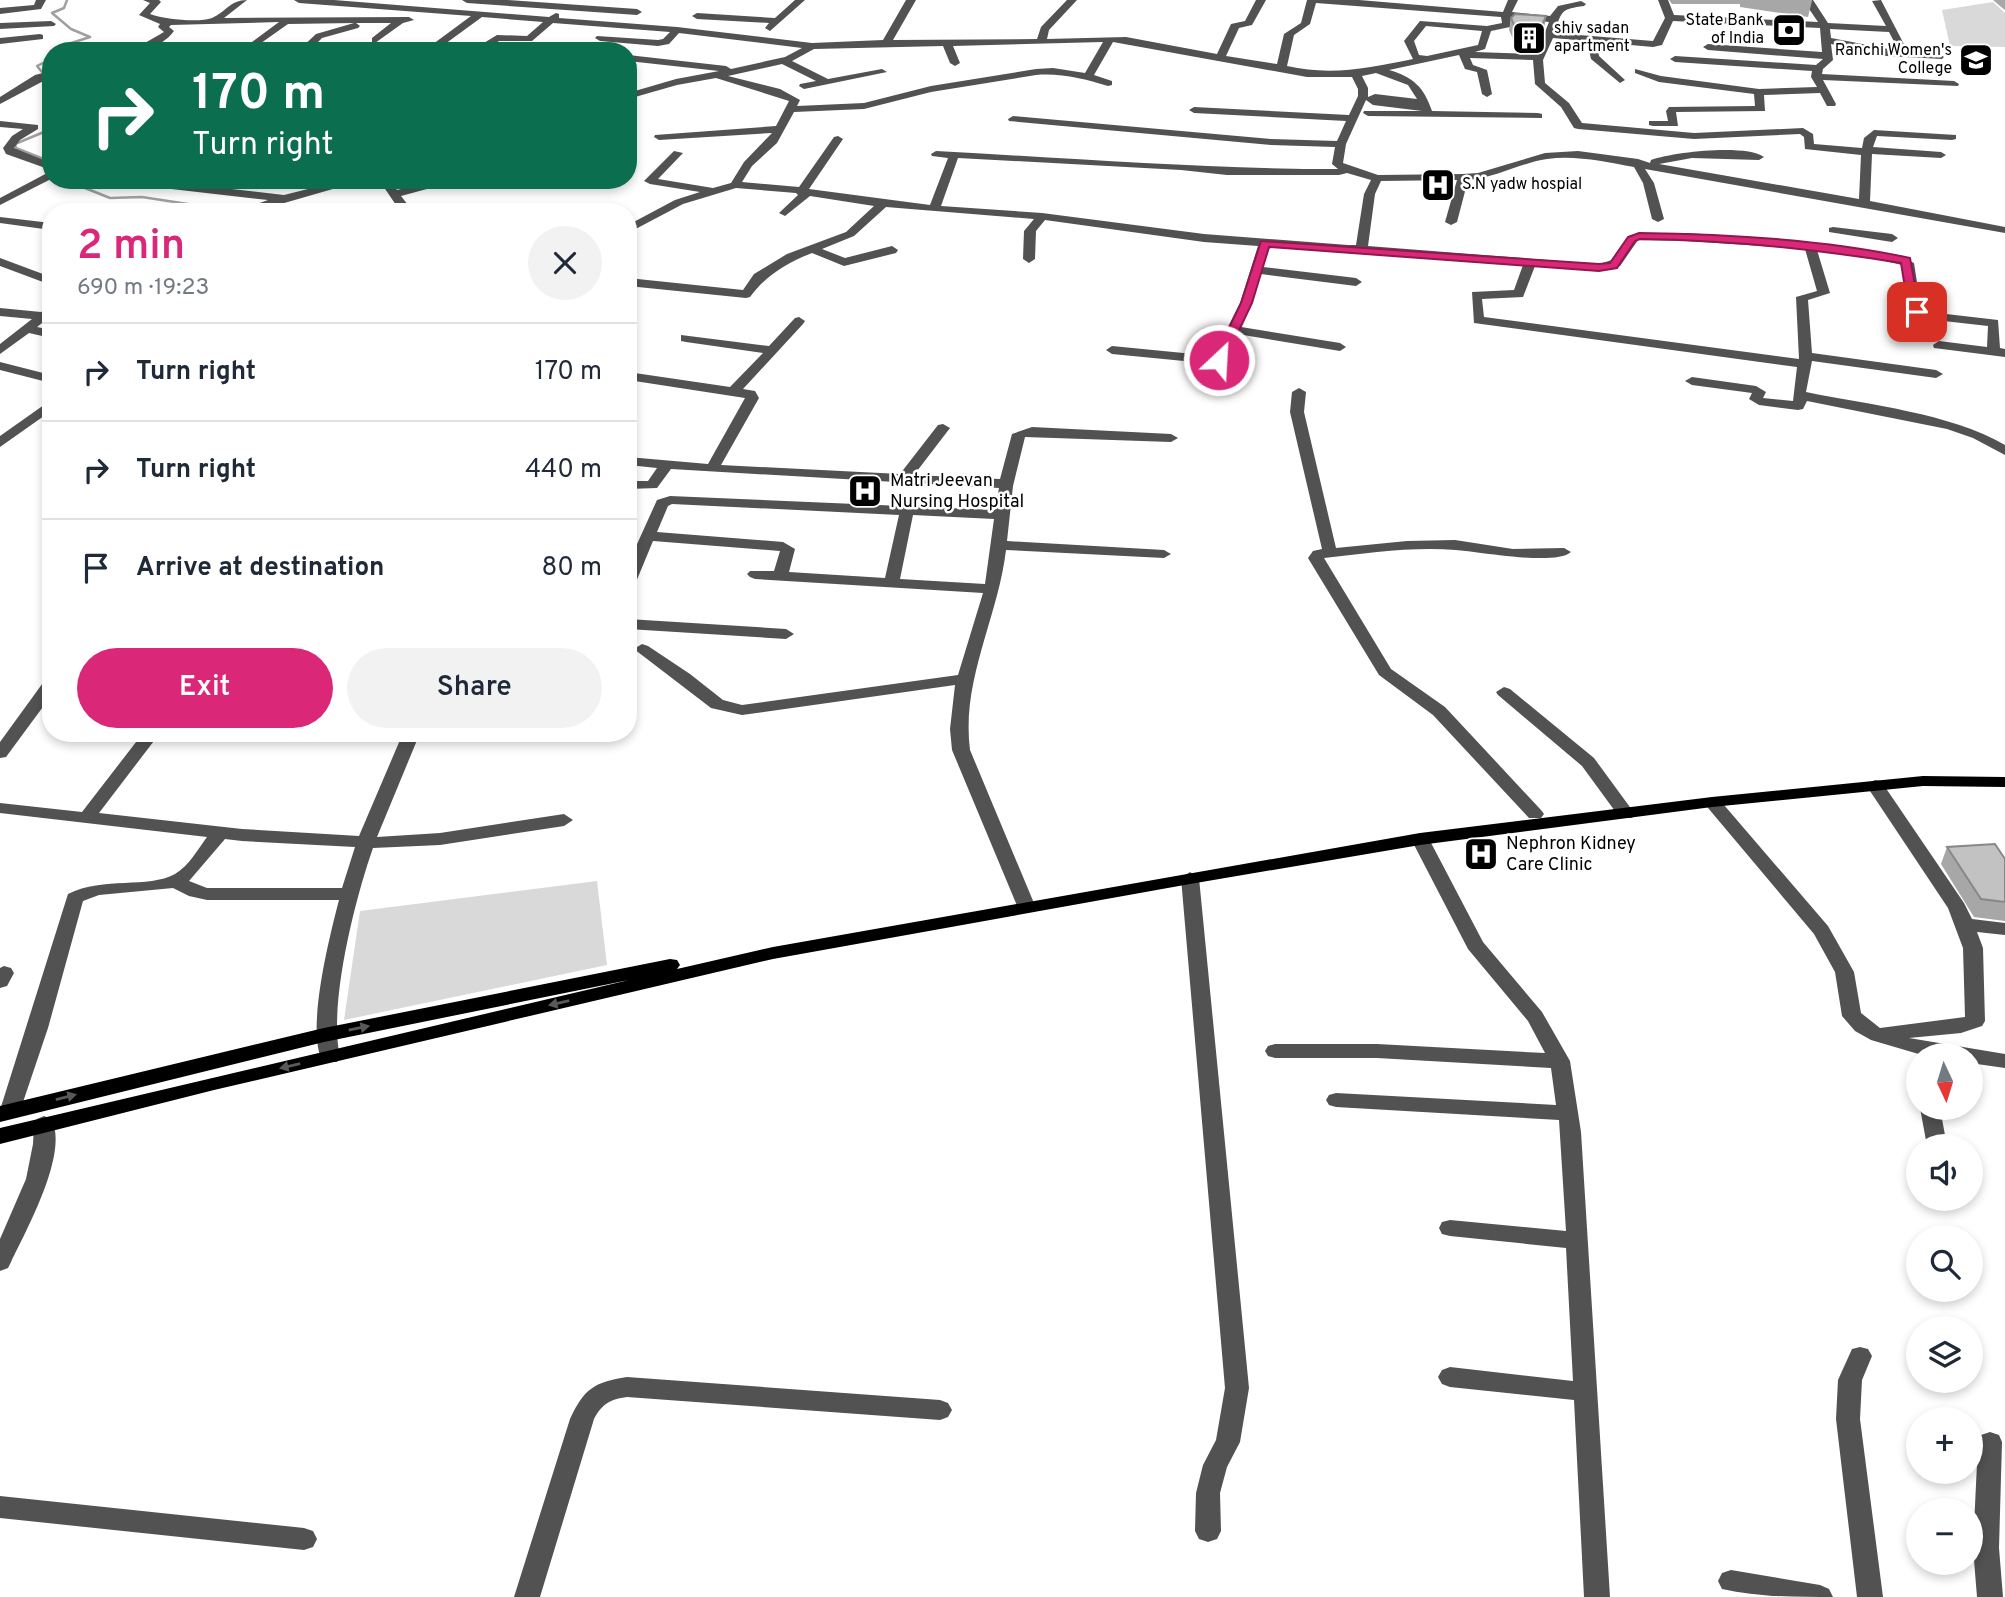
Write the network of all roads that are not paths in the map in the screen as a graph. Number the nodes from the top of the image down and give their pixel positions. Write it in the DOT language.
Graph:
graph roads {
  1 [pos="41,0"];
  2 [pos="148,0"];
  3 [pos="242,0"];
  4 [pos="466,0"];
  5 [pos="800,0"];
  6 [pos="911,0"];
  7 [pos="1072,0"];
  8 [pos="1261,0"];
  9 [pos="1312,0"];
  10 [pos="1513,0"];
  11 [pos="1663,0"];
  12 [pos="1808,0"];
  13 [pos="304,1"];
  14 [pos="519,1"];
  15 [pos="1877,1"];
  16 [pos="343,2"];
  17 [pos="568,3"];
  18 [pos="1581,4"];
  19 [pos="1,9"];
  20 [pos="450,12"];
  21 [pos="637,12"];
  22 [pos="480,14"];
  23 [pos="1506,15"];
  24 [pos="697,16"];
  25 [pos="1670,18"];
  26 [pos="553,19"];
  27 [pos="1552,19"];
  28 [pos="215,20"];
  29 [pos="285,20"];
  30 [pos="365,20"];
  31 [pos="401,20"];
  32 [pos="777,20"];
  33 [pos="426,22"];
  34 [pos="167,23"];
  35 [pos="51,24"];
  36 [pos="452,24"];
  37 [pos="464,25"];
  38 [pos="2,26"];
  39 [pos="1825,26"];
  40 [pos="1487,29"];
  41 [pos="1892,29"];
  42 [pos="677,30"];
  43 [pos="1550,35"];
  44 [pos="40,37"];
  45 [pos="600,38"];
  46 [pos="758,38"];
  47 [pos="1592,39"];
  48 [pos="375,40"];
  49 [pos="1109,40"];
  50 [pos="1828,40"];
  51 [pos="0,41"];
  52 [pos="1042,41"];
  53 [pos="152,42"];
  54 [pos="257,42"];
  55 [pos="313,42"];
  56 [pos="441,42"];
  57 [pos="491,42"];
  58 [pos="946,42"];
  59 [pos="886,43"];
  60 [pos="812,46"];
  61 [pos="1708,47"];
  62 [pos="1904,51"];
  63 [pos="1463,53"];
  64 [pos="1827,55"];
  65 [pos="1539,57"];
  66 [pos="1939,57"];
  67 [pos="1220,58"];
  68 [pos="637,59"];
  69 [pos="1425,59"];
  70 [pos="1675,59"];
  71 [pos="783,61"];
  72 [pos="955,63"];
  73 [pos="1281,68"];
  74 [pos="1377,70"];
  75 [pos="737,71"];
  76 [pos="1639,71"];
  77 [pos="883,72"];
  78 [pos="1817,73"];
  79 [pos="1357,74"];
  80 [pos="718,75"];
  81 [pos="1088,76"];
  82 [pos="42,78"];
  83 [pos="1620,79"];
  84 [pos="827,82"];
  85 [pos="637,83"];
  86 [pos="1108,83"];
  87 [pos="1954,84"];
  88 [pos="659,86"];
  89 [pos="803,86"];
  90 [pos="1823,90"];
  91 [pos="1759,92"];
  92 [pos="637,93"];
  93 [pos="1487,94"];
  94 [pos="0,101"];
  95 [pos="1831,104"];
  96 [pos="790,109"];
  97 [pos="1194,110"];
  98 [pos="1427,110"];
  99 [pos="1368,113"];
  100 [pos="1538,116"];
  101 [pos="1572,116"];
  102 [pos="1352,118"];
  103 [pos="1013,119"];
  104 [pos="0,124"];
  105 [pos="780,130"];
  106 [pos="659,137"];
  107 [pos="1952,137"];
  108 [pos="838,139"];
  109 [pos="1341,144"];
  110 [pos="1866,151"];
  111 [pos="678,153"];
  112 [pos="936,154"];
  113 [pos="954,155"];
  114 [pos="1941,155"];
  115 [pos="1759,157"];
  116 [pos="1644,163"];
  117 [pos="42,164"];
  118 [pos="1347,169"];
  119 [pos="1463,177"];
  120 [pos="1377,178"];
  121 [pos="42,180"];
  122 [pos="735,185"];
  123 [pos="202,189"];
  124 [pos="224,189"];
  125 [pos="321,189"];
  126 [pos="716,190"];
  127 [pos="221,191"];
  128 [pos="803,192"];
  129 [pos="283,198"];
  130 [pos="2,200"];
  131 [pos="884,202"];
  132 [pos="268,203"];
  133 [pos="1864,203"];
  134 [pos="934,209"];
  135 [pos="785,213"];
  136 [pos="1835,214"];
  137 [pos="1042,216"];
  138 [pos="1658,219"];
  139 [pos="0,220"];
  140 [pos="1451,222"];
  141 [pos="637,224"];
  142 [pos="42,226"];
  143 [pos="2005,230"];
  144 [pos="1892,238"];
  145 [pos="1265,243"];
  146 [pos="1810,247"];
  147 [pos="1831,248"];
  148 [pos="812,249"];
  149 [pos="1361,249"];
  150 [pos="892,250"];
  151 [pos="1028,259"];
  152 [pos="0,262"];
  153 [pos="1530,263"];
  154 [pos="1257,270"];
  155 [pos="42,278"];
  156 [pos="1356,282"];
  157 [pos="637,283"];
  158 [pos="0,312"];
  159 [pos="42,313"];
  160 [pos="42,317"];
  161 [pos="799,321"];
  162 [pos="27,329"];
  163 [pos="1234,330"];
  164 [pos="42,332"];
  165 [pos="686,338"];
  166 [pos="1939,345"];
  167 [pos="1340,347"];
  168 [pos="0,350"];
  169 [pos="772,350"];
  170 [pos="1112,350"];
  171 [pos="1999,353"];
  172 [pos="1219,360"];
  173 [pos="1805,360"];
  174 [pos="0,366"];
  175 [pos="1238,374"];
  176 [pos="1936,374"];
  177 [pos="42,377"];
  178 [pos="637,377"];
  179 [pos="1692,381"];
  180 [pos="734,391"];
  181 [pos="1299,392"];
  182 [pos="1801,397"];
  183 [pos="42,411"];
  184 [pos="943,428"];
  185 [pos="1171,438"];
  186 [pos="0,443"];
  187 [pos="2005,451"];
  188 [pos="637,462"];
  189 [pos="666,466"];
  190 [pos="712,469"];
  191 [pos="904,478"];
  192 [pos="1006,484"];
  193 [pos="637,485"];
  194 [pos="908,511"];
  195 [pos="1002,515"];
  196 [pos="647,536"];
  197 [pos="1001,545"];
  198 [pos="1564,552"];
  199 [pos="1330,553"];
  200 [pos="1164,554"];
  201 [pos="637,560"];
  202 [pos="755,574"];
  203 [pos="780,576"];
  204 [pos="892,582"];
  205 [pos="992,589"];
  206 [pos="637,625"];
  207 [pos="786,634"];
  208 [pos="642,649"];
  209 [pos="964,679"];
  210 [pos="1504,692"];
  211 [pos="42,697"];
  212 [pos="145,742"];
  213 [pos="407,742"];
  214 [pos="0,752"];
  215 [pos="2005,774"];
  216 [pos="2005,782"];
  217 [pos="1875,785"];
  218 [pos="1712,802"];
  219 [pos="0,808"];
  220 [pos="1622,809"];
  221 [pos="1535,814"];
  222 [pos="86,818"];
  223 [pos="564,820"];
  224 [pos="220,833"];
  225 [pos="1420,839"];
  226 [pos="365,841"];
  227 [pos="1190,878"];
  228 [pos="174,881"];
  229 [pos="349,894"];
  230 [pos="1026,904"];
  231 [pos="1965,925"];
  232 [pos="2005,929"];
  233 [pos="1875,1034"];
  234 [pos="324,1035"];
  235 [pos="1906,1045"];
  236 [pos="1275,1051"];
  237 [pos="330,1056"];
  238 [pos="1983,1058"];
  239 [pos="1560,1060"];
  240 [pos="2005,1061"];
  241 [pos="1336,1100"];
  242 [pos="5,1112"];
  243 [pos="1569,1113"];
  244 [pos="44,1124"];
  245 [pos="0,1136"];
  246 [pos="1450,1228"];
  247 [pos="1577,1241"];
  248 [pos="0,1262"];
  249 [pos="1860,1356"];
  250 [pos="1450,1377"];
  251 [pos="1586,1392"];
  252 [pos="940,1410"];
  253 [pos="1990,1442"];
  254 [pos="0,1507"];
  255 [pos="1208,1531"];
  256 [pos="304,1539"];
  257 [pos="1731,1581"];
  258 [pos="527,1597"];
  259 [pos="1598,1597"];
  260 [pos="1820,1597"];
  261 [pos="1870,1597"];
  262 [pos="1990,1597"];
  1 -- 19 [label="street"];
  2 -- 34 [label="street"];
  3 -- 28 [label="street"];
  4 -- 14 [label="street"];
  4 -- 20 [label="street"];
  5 -- 32 [label="street"];
  6 -- 59 [label="street"];
  7 -- 52 [label="street"];
  8 -- 67 [label="street"];
  9 -- 23 [label="street"];
  9 -- 73 [label="street"];
  10 -- 23 [label="street"];
  11 -- 25 [label="street"];
  12 -- 39 [label="street"];
  13 -- 16 [label="street"];
  13 -- 29 [label="street"];
  14 -- 17 [label="street"];
  15 -- 41 [label="street"];
  16 -- 20 [label="street"];
  17 -- 21 [label="street"];
  17 -- 26 [label="street"];
  18 -- 27 [label="street"];
  19 -- 38 [label="street"];
  20 -- 22 [label="street"];
  22 -- 26 [label="street"];
  22 -- 37 [label="street"];
  23 -- 27 [label="street"];
  23 -- 40 [label="street"];
  24 -- 32 [label="street"];
  25 -- 39 [label="street"];
  25 -- 47 [label="street"];
  26 -- 42 [label="street"];
  26 -- 57 [label="street"];
  27 -- 43 [label="street"];
  28 -- 29 [label="street"];
  28 -- 34 [label="street"];
  29 -- 30 [label="street"];
  29 -- 54 [label="street"];
  30 -- 31 [label="street"];
  30 -- 55 [label="street"];
  31 -- 33 [label="street"];
  31 -- 48 [label="street"];
  32 -- 46 [label="street"];
  34 -- 53 [label="street"];
  35 -- 38 [label="street"];
  36 -- 37 [label="street"];
  37 -- 56 [label="street"];
  39 -- 41 [label="street"];
  39 -- 50 [label="street"];
  40 -- 63 [label="street"];
  40 -- 69 [label="street"];
  41 -- 62 [label="street"];
  42 -- 45 [label="street"];
  42 -- 46 [label="street"];
  43 -- 47 [label="street"];
  43 -- 65 [label="street"];
  44 -- 51 [label="street"];
  46 -- 60 [label="street"];
  47 -- 83 [label="street"];
  49 -- 52 [label="street"];
  49 -- 67 [label="street"];
  49 -- 81 [label="street"];
  50 -- 64 [label="street"];
  50 -- 66 [label="street"];
  52 -- 58 [label="street"];
  58 -- 59 [label="street"];
  58 -- 72 [label="street"];
  59 -- 60 [label="street"];
  60 -- 71 [label="street"];
  61 -- 64 [label="street"];
  63 -- 65 [label="street"];
  63 -- 69 [label="street"];
  63 -- 93 [label="street"];
  64 -- 78 [label="street"];
  65 -- 101 [label="street"];
  67 -- 73 [label="street"];
  68 -- 75 [label="street"];
  69 -- 74 [label="street"];
  70 -- 78 [label="street"];
  71 -- 75 [label="street"];
  71 -- 84 [label="street"];
  73 -- 79 [label="street"];
  74 -- 79 [label="street"];
  74 -- 98 [label="street"];
  75 -- 80 [label="street"];
  76 -- 91 [label="street"];
  77 -- 84 [label="street"];
  78 -- 87 [label="street"];
  78 -- 90 [label="street"];
  79 -- 102 [label="street"];
  80 -- 88 [label="street"];
  80 -- 96 [label="street"];
  81 -- 86 [label="street"];
  81 -- 96 [label="street"];
  82 -- 94 [label="street"];
  84 -- 89 [label="street"];
  85 -- 88 [label="street"];
  88 -- 92 [label="street"];
  90 -- 91 [label="street"];
  90 -- 95 [label="street"];
  91 -- 101 [label="street"];
  96 -- 105 [label="street"];
  97 -- 102 [label="street"];
  98 -- 99 [label="street"];
  98 -- 100 [label="street"];
  101 -- 110 [label="street"];
  102 -- 109 [label="street"];
  103 -- 109 [label="street"];
  104 -- 117 [label="street"];
  105 -- 106 [label="street"];
  105 -- 122 [label="street"];
  107 -- 110 [label="street"];
  108 -- 128 [label="street"];
  109 -- 118 [label="street"];
  110 -- 114 [label="street"];
  110 -- 133 [label="street"];
  111 -- 126 [label="street"];
  112 -- 113 [label="street"];
  113 -- 118 [label="street"];
  113 -- 134 [label="street"];
  115 -- 116 [label="street"];
  116 -- 119 [label="street"];
  116 -- 136 [label="street"];
  116 -- 138 [label="street"];
  118 -- 120 [label="street"];
  119 -- 120 [label="street"];
  119 -- 140 [label="street"];
  120 -- 149 [label="street"];
  121 -- 130 [label="street"];
  122 -- 126 [label="street"];
  122 -- 128 [label="street"];
  123 -- 127 [label="street"];
  124 -- 127 [label="street"];
  125 -- 129 [label="street"];
  126 -- 141 [label="street"];
  127 -- 129 [label="street"];
  128 -- 131 [label="street"];
  128 -- 135 [label="street"];
  129 -- 132 [label="street"];
  131 -- 134 [label="street"];
  131 -- 148 [label="street"];
  133 -- 136 [label="street"];
  133 -- 143 [label="street"];
  134 -- 137 [label="street"];
  136 -- 144 [label="street"];
  136 -- 147 [label="street"];
  137 -- 145 [label="street"];
  137 -- 151 [label="street"];
  139 -- 142 [label="street"];
  145 -- 149 [label="street"];
  145 -- 154 [label="street"];
  146 -- 147 [label="street"];
  146 -- 153 [label="street"];
  146 -- 173 [label="street"];
  147 -- 171 [label="street"];
  148 -- 150 [label="street"];
  148 -- 157 [label="street"];
  149 -- 153 [label="street"];
  152 -- 155 [label="street"];
  153 -- 173 [label="street"];
  154 -- 156 [label="street"];
  154 -- 163 [label="street"];
  158 -- 159 [label="street"];
  160 -- 162 [label="street"];
  161 -- 169 [label="street"];
  162 -- 164 [label="street"];
  162 -- 168 [label="street"];
  163 -- 167 [label="street"];
  163 -- 172 [label="street"];
  165 -- 169 [label="street"];
  166 -- 171 [label="street"];
  169 -- 180 [label="street"];
  170 -- 172 [label="street"];
  172 -- 175 [label="street"];
  173 -- 176 [label="street"];
  173 -- 182 [label="street"];
  174 -- 177 [label="street"];
  178 -- 180 [label="street"];
  179 -- 182 [label="street"];
  180 -- 190 [label="street"];
  181 -- 199 [label="street"];
  182 -- 187 [label="street"];
  183 -- 186 [label="street"];
  184 -- 191 [label="street"];
  185 -- 192 [label="street"];
  188 -- 189 [label="street"];
  189 -- 190 [label="street"];
  189 -- 193 [label="street"];
  190 -- 191 [label="street"];
  191 -- 192 [label="street"];
  192 -- 195 [label="street"];
  194 -- 195 [label="street"];
  194 -- 196 [label="street"];
  194 -- 204 [label="street"];
  195 -- 197 [label="street"];
  196 -- 201 [label="street"];
  196 -- 203 [label="street"];
  197 -- 200 [label="street"];
  197 -- 205 [label="street"];
  198 -- 199 [label="street"];
  199 -- 221 [label="street"];
  202 -- 203 [label="street"];
  203 -- 204 [label="street"];
  204 -- 205 [label="street"];
  205 -- 209 [label="street"];
  206 -- 207 [label="street"];
  208 -- 209 [label="street"];
  209 -- 230 [label="street"];
  210 -- 220 [label="street"];
  211 -- 214 [label="street"];
  212 -- 222 [label="street"];
  213 -- 226 [label="street"];
  215 -- 220 [label="main road"];
  216 -- 217 [label="main road"];
  217 -- 218 [label="main road"];
  217 -- 231 [label="street"];
  218 -- 220 [label="main road"];
  218 -- 233 [label="street"];
  219 -- 222 [label="street"];
  220 -- 221 [label="main road"];
  220 -- 225 [label="main road"];
  221 -- 230 [label="main road"];
  222 -- 224 [label="street"];
  223 -- 226 [label="street"];
  224 -- 226 [label="street"];
  224 -- 228 [label="street"];
  225 -- 227 [label="main road"];
  225 -- 239 [label="street"];
  226 -- 229 [label="street"];
  227 -- 230 [label="main road"];
  227 -- 255 [label="street"];
  228 -- 229 [label="street"];
  228 -- 242 [label="street"];
  229 -- 234 [label="street"];
  234 -- 230 [label="main road, one-way"];
  230 -- 237 [label="main road, one-way"];
  231 -- 232 [label="street"];
  231 -- 233 [label="street"];
  233 -- 235 [label="street"];
  234 -- 237 [label="street"];
  242 -- 234 [label="main road, one-way"];
  236 -- 239 [label="street"];
  237 -- 244 [label="main road, one-way"];
  238 -- 240 [label="street"];
  239 -- 243 [label="street"];
  241 -- 243 [label="street"];
  243 -- 247 [label="street"];
  244 -- 245 [label="main road"];
  244 -- 248 [label="street"];
  246 -- 247 [label="street"];
  247 -- 251 [label="street"];
  249 -- 261 [label="street"];
  250 -- 251 [label="street"];
  251 -- 259 [label="street"];
  252 -- 258 [label="street"];
  253 -- 262 [label="street"];
  254 -- 256 [label="street"];
  257 -- 260 [label="street"];
}
